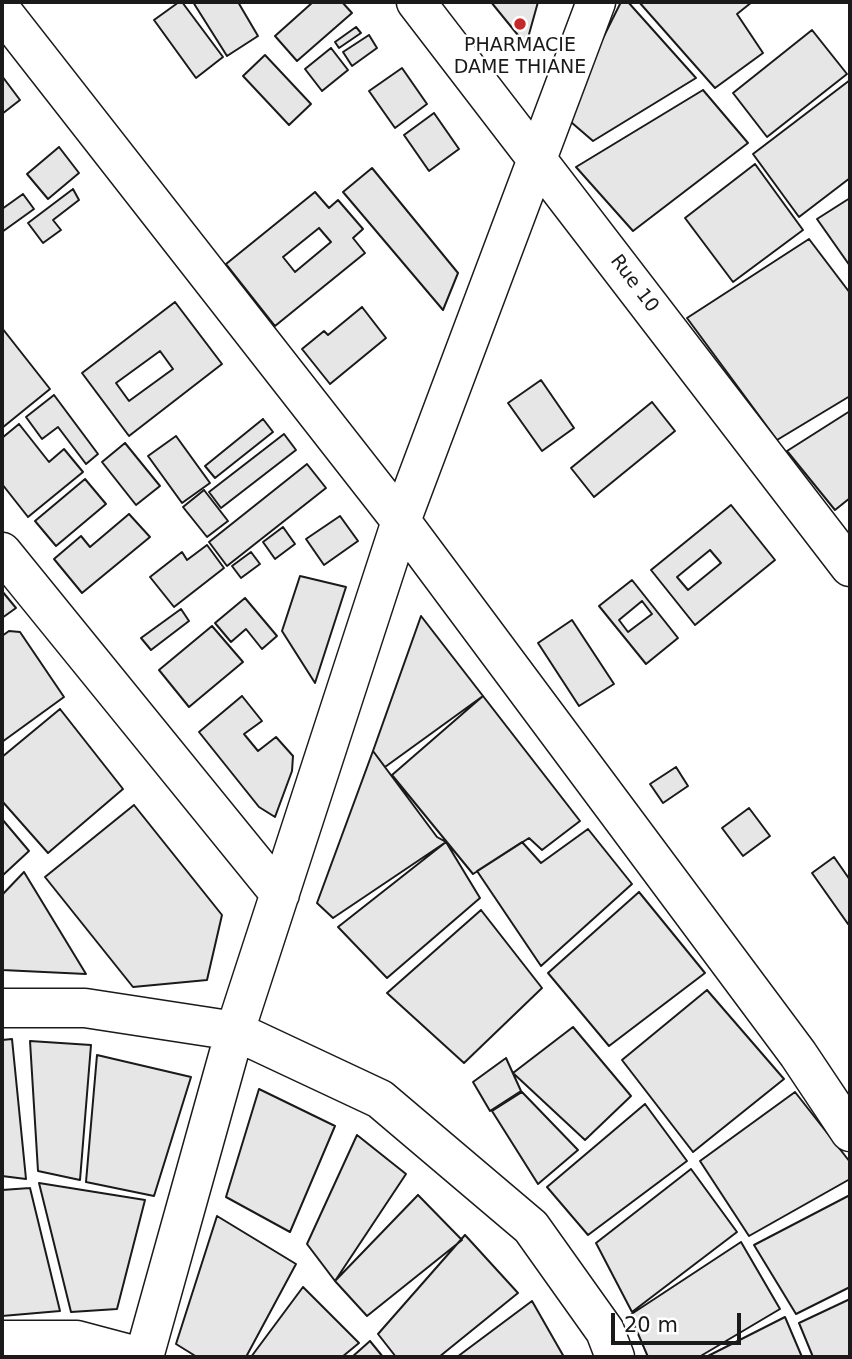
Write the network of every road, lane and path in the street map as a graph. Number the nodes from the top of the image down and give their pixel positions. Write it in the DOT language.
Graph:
graph roads {
  1 [pos="416,2"];
  2 [pos="596,2"];
  3 [pos="2,11"];
  4 [pos="537,158"];
  5 [pos="401,521"];
  6 [pos="2,552"];
  7 [pos="850,567"];
  8 [pos="280,894"];
  9 [pos="2,1008"];
  10 [pos="235,1031"];
  11 [pos="850,1132"];
  12 [pos="2,1340"];
  13 [pos="142,1357"];
  14 [pos="615,1357"];
  1 -- 4 [label="street, Rue 10"];
  2 -- 4 [label="street"];
  3 -- 5 [label="street"];
  4 -- 5 [label="street"];
  4 -- 7 [label="street, Rue 10"];
  5 -- 8 [label="street"];
  5 -- 11 [label="street"];
  6 -- 8 [label="street"];
  8 -- 10 [label="street"];
  9 -- 10 [label="street"];
  10 -- 13 [label="street"];
  10 -- 14 [label="street"];
  12 -- 13 [label="street"];
}
